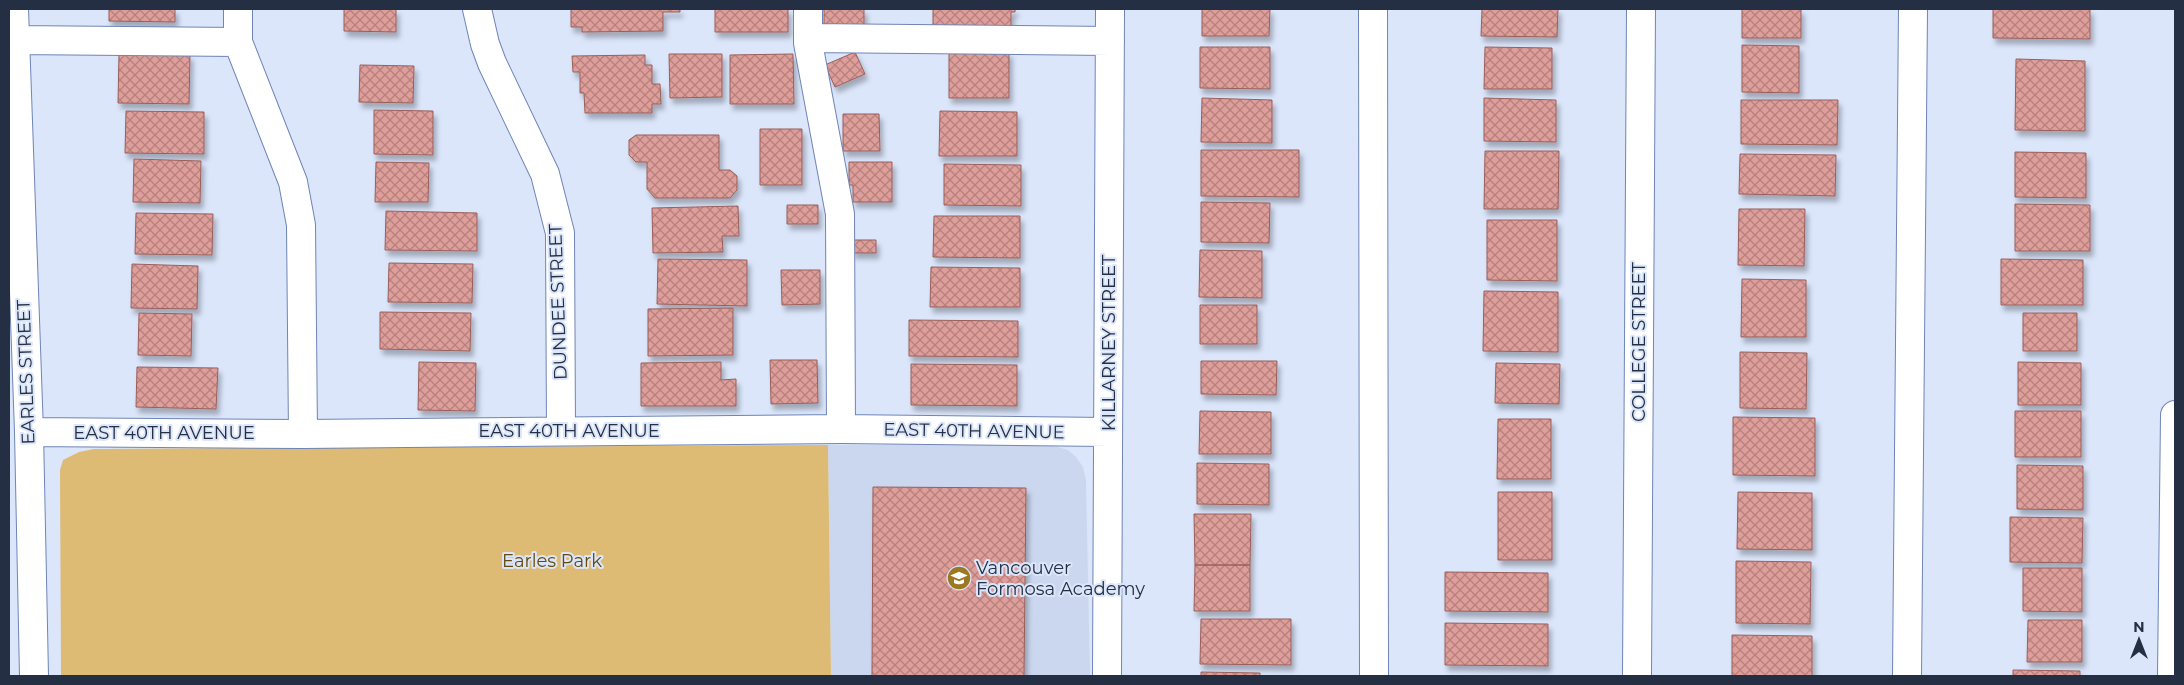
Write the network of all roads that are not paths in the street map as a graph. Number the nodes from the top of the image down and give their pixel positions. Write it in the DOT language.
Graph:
graph roads {
  1 [pos="14,9"];
  2 [pos="238,9"];
  3 [pos="478,9"];
  4 [pos="808,9"];
  5 [pos="1110,9"];
  6 [pos="1373,9"];
  7 [pos="1641,9"];
  8 [pos="1913,9"];
  9 [pos="808,38"];
  10 [pos="15,40"];
  11 [pos="1110,40"];
  12 [pos="238,42"];
  13 [pos="2175,415"];
  14 [pos="841,429"];
  15 [pos="561,431"];
  16 [pos="29,432"];
  17 [pos="1108,432"];
  18 [pos="303,434"];
  19 [pos="34,676"];
  20 [pos="1108,676"];
  21 [pos="1374,676"];
  22 [pos="1637,676"];
  23 [pos="1908,676"];
  24 [pos="2172,676"];
  1 -- 10 [label="street, EARLES STREET"];
  2 -- 12 [label="street"];
  3 -- 15 [label="street, DUNDEE STREET"];
  4 -- 9 [label="street"];
  5 -- 11 [label="street, KILLARNEY STREET"];
  6 -- 21 [label="street"];
  7 -- 22 [label="street, COLLEGE STREET"];
  8 -- 23 [label="street"];
  9 -- 11 [label="street"];
  9 -- 14 [label="street"];
  10 -- 12 [label="street"];
  10 -- 16 [label="street, EARLES STREET"];
  11 -- 17 [label="street, KILLARNEY STREET"];
  12 -- 18 [label="street"];
  13 -- 24 [label="street"];
  14 -- 15 [label="street, EAST 40TH AVENUE"];
  14 -- 17 [label="street, EAST 40TH AVENUE"];
  15 -- 18 [label="street, EAST 40TH AVENUE"];
  16 -- 18 [label="street, EAST 40TH AVENUE"];
  16 -- 19 [label="street, EARLES STREET"];
  17 -- 20 [label="street, KILLARNEY STREET"];
}
